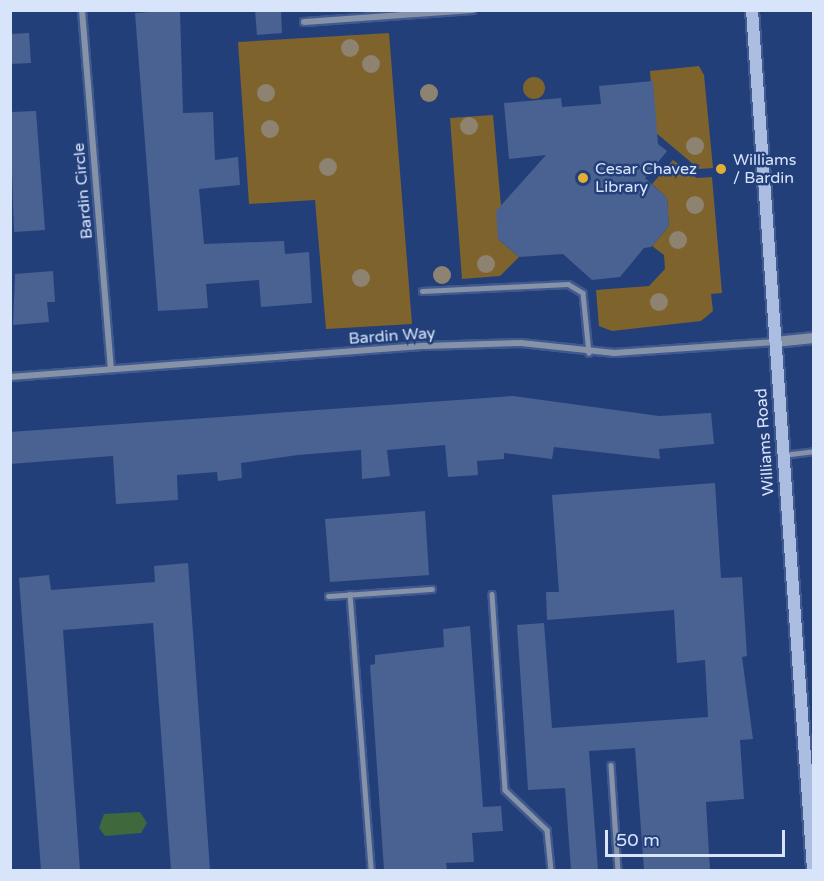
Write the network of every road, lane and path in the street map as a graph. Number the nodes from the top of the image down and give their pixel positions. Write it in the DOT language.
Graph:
graph roads {
  1 [pos="82,10"];
  2 [pos="472,10"];
  3 [pos="752,10"];
  4 [pos="304,22"];
  5 [pos="422,291"];
  6 [pos="813,338"];
  7 [pos="775,342"];
  8 [pos="589,353"];
  9 [pos="111,369"];
  10 [pos="10,377"];
  11 [pos="813,452"];
  12 [pos="782,455"];
  13 [pos="432,589"];
  14 [pos="350,594"];
  15 [pos="492,594"];
  16 [pos="328,596"];
  17 [pos="611,765"];
  18 [pos="371,870"];
  19 [pos="551,870"];
  20 [pos="618,870"];
  21 [pos="813,870"];
  1 -- 9 [label="street, Bardin Circle"];
  2 -- 4 [label="street"];
  3 -- 7 [label="main road, Williams Road"];
  5 -- 8 [label="lane"];
  6 -- 7 [label="street"];
  7 -- 8 [label="street, Bardin Way"];
  7 -- 12 [label="main road, Williams Road"];
  8 -- 9 [label="street, Bardin Way"];
  9 -- 10 [label="street, Bardin Way"];
  11 -- 12 [label="lane"];
  12 -- 21 [label="main road, Williams Road"];
  13 -- 14 [label="lane"];
  14 -- 16 [label="lane"];
  14 -- 18 [label="lane"];
  15 -- 19 [label="lane"];
  17 -- 20 [label="lane"];
}
